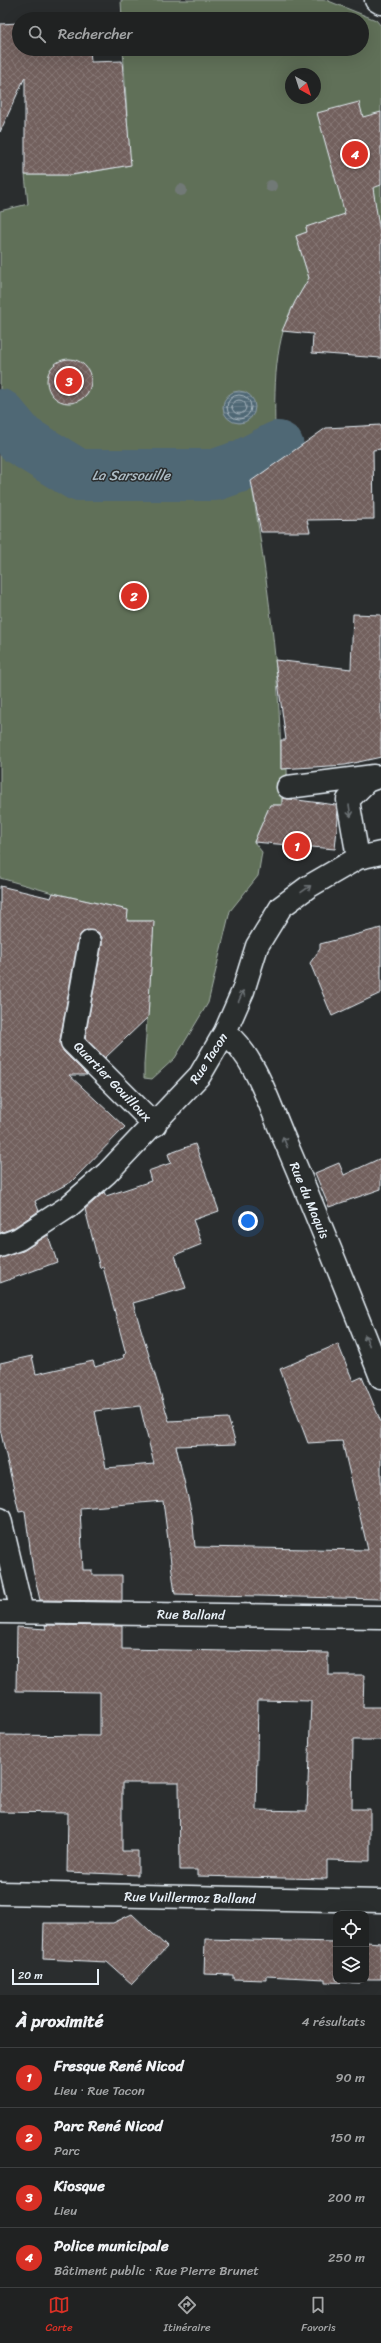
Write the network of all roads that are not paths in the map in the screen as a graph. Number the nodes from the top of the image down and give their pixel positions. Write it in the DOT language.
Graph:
graph roads {
  1 [pos="376,0"];
  2 [pos="381,3"];
  3 [pos="381,775"];
  4 [pos="288,787"];
  5 [pos="381,853"];
  6 [pos="358,858"];
  7 [pos="90,942"];
  8 [pos="225,1032"];
  9 [pos="155,1125"];
  10 [pos="0,1246"];
  11 [pos="381,1376"];
  12 [pos="0,1519"];
  13 [pos="0,1612"];
  14 [pos="22,1612"];
  15 [pos="381,1617"];
  16 [pos="0,1893"];
  17 [pos="381,1901"];
  1 -- 2 [label="street"];
  3 -- 4 [label="street"];
  3 -- 6 [label="street, one-way"];
  5 -- 6 [label="street, Rue Tacon"];
  8 -- 6 [label="street, Rue Tacon, one-way"];
  7 -- 9 [label="street, Quartier Gouilloux"];
  8 -- 9 [label="street, Rue Tacon"];
  11 -- 8 [label="street, Rue du Maquis, one-way"];
  9 -- 10 [label="street, Rue Tacon"];
  12 -- 14 [label="street"];
  13 -- 14 [label="street, Rue Balland"];
  14 -- 15 [label="street, Rue Balland"];
  16 -- 17 [label="street, Rue Vuillermoz Balland"];
}
